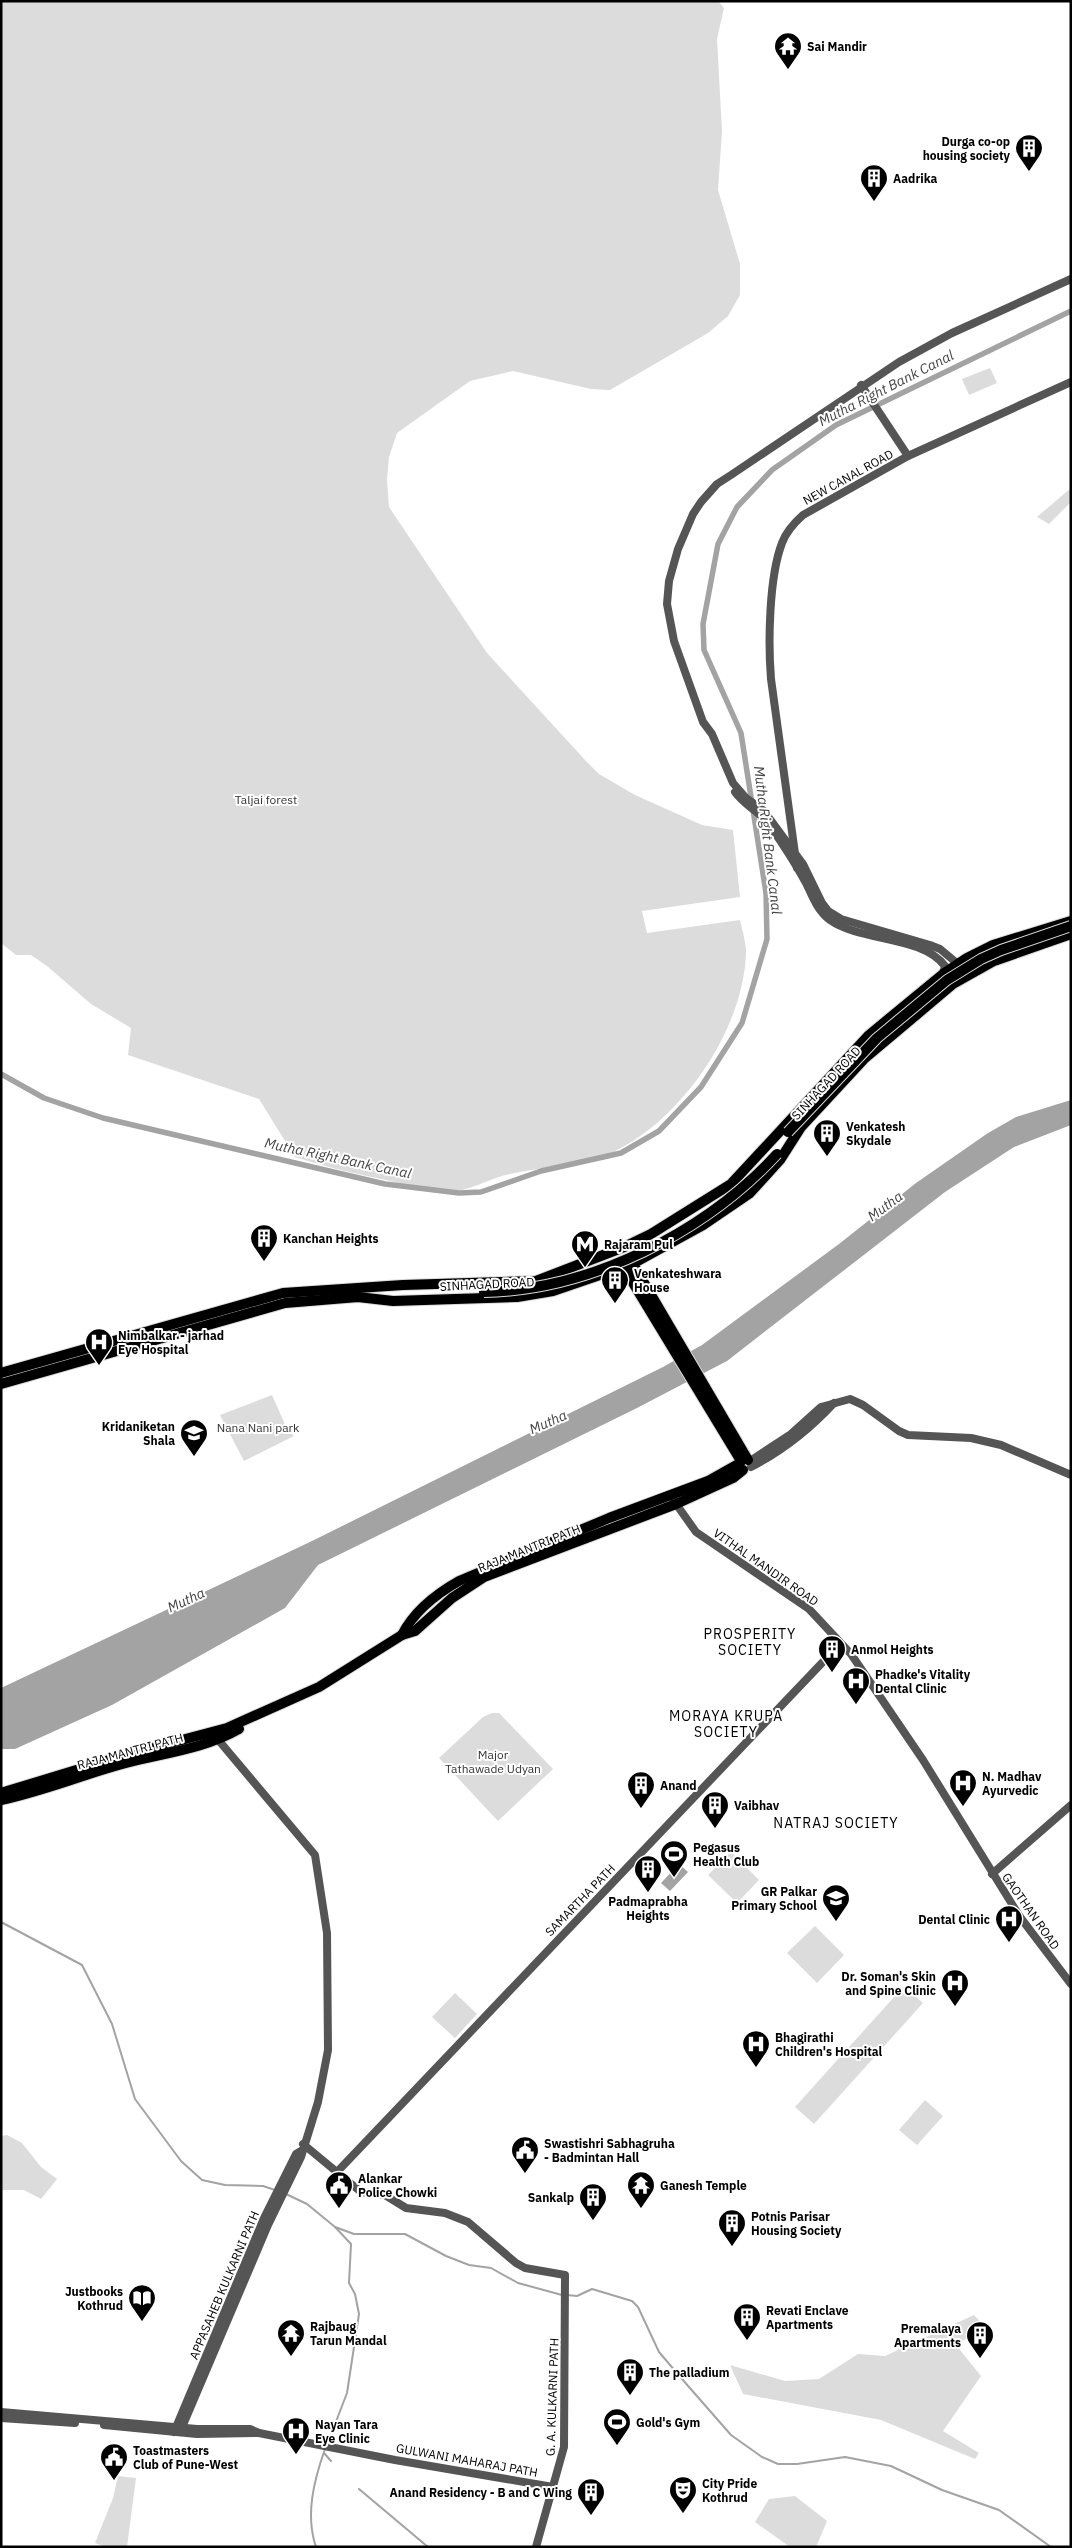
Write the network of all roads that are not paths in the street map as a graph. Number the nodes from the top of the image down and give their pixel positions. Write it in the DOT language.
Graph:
graph roads {
  1 [pos="1071,279"];
  2 [pos="1071,382"];
  3 [pos="863,387"];
  4 [pos="908,456"];
  5 [pos="762,813"];
  6 [pos="795,851"];
  7 [pos="797,868"];
  8 [pos="1071,921"];
  9 [pos="1071,926"];
  10 [pos="1071,932"];
  11 [pos="958,964"];
  12 [pos="943,974"];
  13 [pos="953,984"];
  14 [pos="801,1127"];
  15 [pos="764,1150"];
  16 [pos="619,1249"];
  17 [pos="628,1266"];
  18 [pos="358,1297"];
  19 [pos="1,1373"];
  20 [pos="1,1384"];
  21 [pos="746,1464"];
  22 [pos="1071,1475"];
  23 [pos="674,1500"];
  24 [pos="840,1644"];
  25 [pos="216,1736"];
  26 [pos="1,1793"];
  27 [pos="1,1800"];
  28 [pos="1071,1805"];
  29 [pos="992,1874"];
  30 [pos="1071,1984"];
  31 [pos="302,2147"];
  32 [pos="337,2172"];
  33 [pos="1,2412"];
  34 [pos="1,2418"];
  35 [pos="178,2429"];
  36 [pos="553,2487"];
  37 [pos="536,2547"];
  1 -- 3 [label="street"];
  2 -- 4 [label="street, NEW CANAL ROAD"];
  3 -- 4 [label="street"];
  3 -- 5 [label="street"];
  4 -- 6 [label="street, NEW CANAL ROAD"];
  5 -- 6 [label="street"];
  5 -- 7 [label="street"];
  6 -- 7 [label="street, NEW CANAL ROAD"];
  6 -- 11 [label="street"];
  7 -- 12 [label="street"];
  8 -- 11 [label="main road, SINHAGAD ROAD"];
  9 -- 15 [label="main road, bridge"];
  10 -- 13 [label="main road, SINHAGAD ROAD"];
  11 -- 12 [label="main road, SINHAGAD ROAD"];
  11 -- 13 [label="street"];
  12 -- 15 [label="main road, SINHAGAD ROAD"];
  13 -- 14 [label="main road, SINHAGAD ROAD"];
  14 -- 17 [label="main road, SINHAGAD ROAD"];
  14 -- 18 [label="main road, bridge"];
  15 -- 16 [label="main road, SINHAGAD ROAD"];
  16 -- 17 [label="main road"];
  16 -- 19 [label="main road, SINHAGAD ROAD"];
  17 -- 18 [label="main road, SINHAGAD ROAD"];
  17 -- 21 [label="main road"];
  18 -- 20 [label="main road, SINHAGAD ROAD"];
  21 -- 22 [label="street"];
  21 -- 23 [label="main road"];
  21 -- 23 [label="main road, RAJA MANTRI PATH"];
  23 -- 24 [label="street, VITHAL MANDIR ROAD"];
  23 -- 25 [label="main road, RAJA MANTRI PATH"];
  24 -- 29 [label="street, VITHAL MANDIR ROAD"];
  24 -- 32 [label="street, SAMARTHA PATH"];
  25 -- 26 [label="main road, RAJA MANTRI PATH"];
  25 -- 27 [label="main road, RAJA MANTRI PATH"];
  25 -- 31 [label="street, APPASAHEB KULKARNI PATH"];
  28 -- 29 [label="street"];
  29 -- 30 [label="street, GAOTHAN ROAD"];
  31 -- 32 [label="street"];
  31 -- 35 [label="street, APPASAHEB KULKARNI PATH"];
  32 -- 36 [label="street, G. A. KULKARNI PATH"];
  33 -- 35 [label="street, GULWANI MAHARAJ PATH"];
  34 -- 35 [label="street, GULWANI MAHARAJ PATH"];
  35 -- 36 [label="street, GULWANI MAHARAJ PATH"];
  36 -- 37 [label="street, G. A. KULKARNI PATH"];
}
